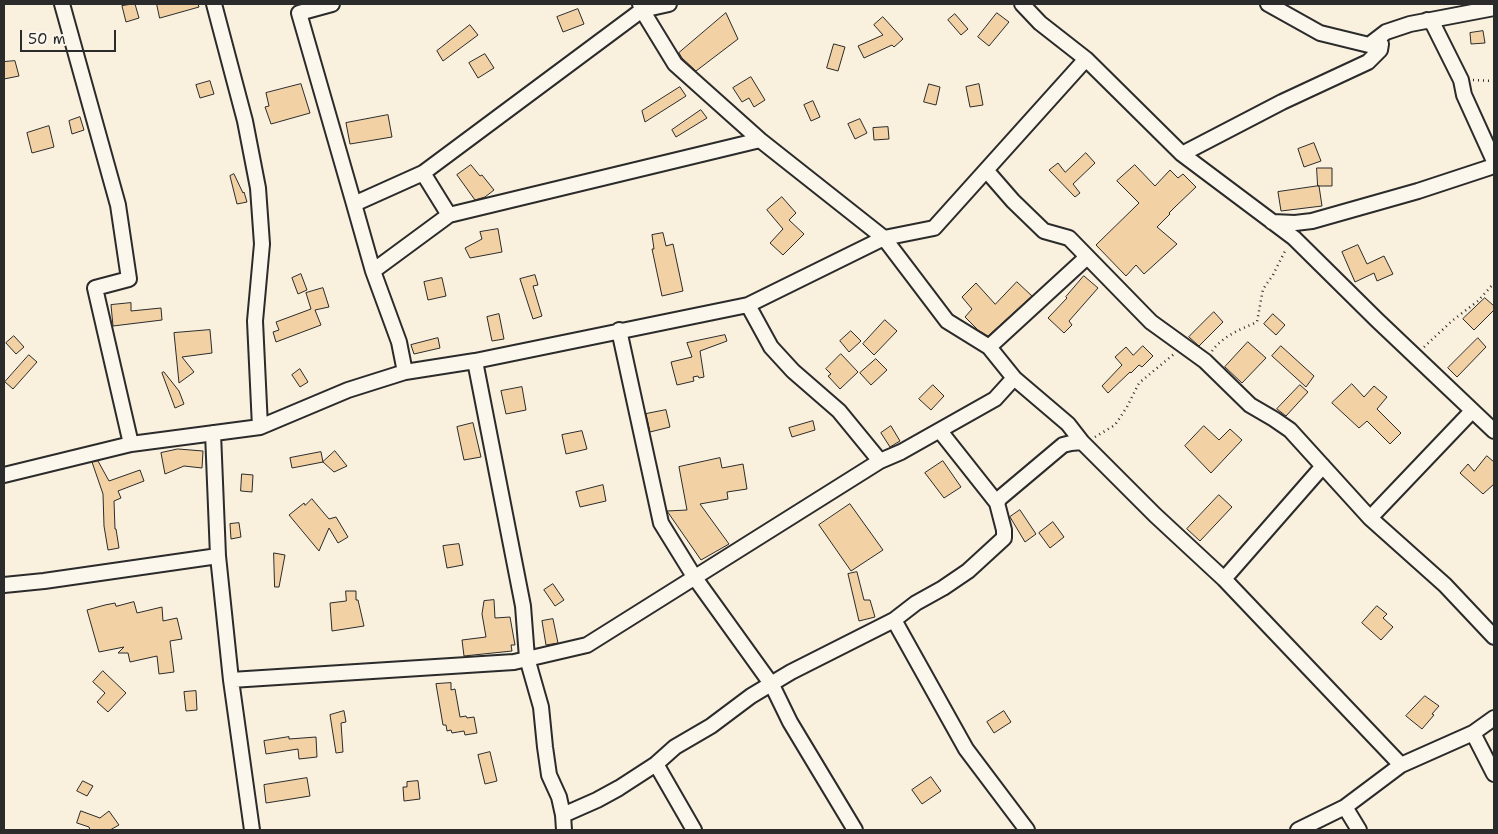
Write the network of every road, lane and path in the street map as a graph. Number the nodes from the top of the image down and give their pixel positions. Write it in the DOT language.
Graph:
graph roads {
  1 [pos="62,4"];
  2 [pos="214,4"];
  3 [pos="332,4"];
  4 [pos="669,4"];
  5 [pos="1022,4"];
  6 [pos="1268,4"];
  7 [pos="641,7"];
  8 [pos="1494,8"];
  9 [pos="1427,20"];
  10 [pos="1369,45"];
  11 [pos="1086,59"];
  12 [pos="1460,80"];
  13 [pos="1494,81"];
  14 [pos="760,140"];
  15 [pos="1182,154"];
  16 [pos="1494,161"];
  17 [pos="1494,166"];
  18 [pos="986,170"];
  19 [pos="423,172"];
  20 [pos="354,204"];
  21 [pos="449,215"];
  22 [pos="1272,222"];
  23 [pos="884,238"];
  24 [pos="1294,238"];
  25 [pos="1087,257"];
  26 [pos="373,271"];
  27 [pos="1494,282"];
  28 [pos="748,305"];
  29 [pos="620,330"];
  30 [pos="1180,342"];
  31 [pos="989,347"];
  32 [pos="1414,356"];
  33 [pos="475,361"];
  34 [pos="1205,362"];
  35 [pos="405,372"];
  36 [pos="1014,378"];
  37 [pos="1472,411"];
  38 [pos="260,427"];
  39 [pos="940,430"];
  40 [pos="1494,431"];
  41 [pos="213,433"];
  42 [pos="1082,442"];
  43 [pos="131,444"];
  44 [pos="880,460"];
  45 [pos="1323,466"];
  46 [pos="4,475"];
  47 [pos="997,503"];
  48 [pos="1370,518"];
  49 [pos="218,556"];
  50 [pos="695,578"];
  51 [pos="1224,579"];
  52 [pos="4,586"];
  53 [pos="894,620"];
  54 [pos="1494,637"];
  55 [pos="527,658"];
  56 [pos="231,680"];
  57 [pos="772,685"];
  58 [pos="1494,718"];
  59 [pos="1473,733"];
  60 [pos="656,764"];
  61 [pos="1401,765"];
  62 [pos="1494,774"];
  63 [pos="1345,808"];
  64 [pos="563,816"];
  65 [pos="252,830"];
  66 [pos="564,830"];
  67 [pos="694,830"];
  68 [pos="855,830"];
  69 [pos="1027,830"];
  70 [pos="1298,830"];
  71 [pos="1359,830"];
  1 -- 43 [label="street"];
  2 -- 38 [label="street"];
  3 -- 20 [label="street"];
  4 -- 7 [label="street"];
  5 -- 11 [label="street"];
  6 -- 10 [label="street"];
  7 -- 14 [label="street"];
  7 -- 19 [label="street"];
  8 -- 9 [label="street"];
  9 -- 10 [label="street"];
  9 -- 12 [label="street"];
  10 -- 15 [label="street"];
  11 -- 15 [label="street"];
  11 -- 18 [label="street"];
  12 -- 13 [label="path"];
  12 -- 16 [label="street"];
  14 -- 21 [label="street"];
  14 -- 23 [label="street"];
  15 -- 22 [label="street"];
  17 -- 22 [label="street"];
  18 -- 23 [label="street"];
  18 -- 25 [label="street"];
  19 -- 20 [label="street"];
  19 -- 21 [label="street"];
  20 -- 26 [label="street"];
  21 -- 26 [label="street"];
  22 -- 24 [label="street"];
  23 -- 28 [label="street"];
  23 -- 31 [label="street"];
  24 -- 32 [label="street"];
  24 -- 34 [label="path"];
  25 -- 30 [label="street"];
  25 -- 31 [label="street"];
  26 -- 35 [label="street"];
  27 -- 32 [label="path"];
  28 -- 29 [label="street"];
  28 -- 44 [label="street"];
  29 -- 33 [label="street"];
  29 -- 50 [label="street"];
  30 -- 34 [label="street"];
  30 -- 42 [label="path"];
  31 -- 36 [label="street"];
  32 -- 37 [label="street"];
  33 -- 35 [label="street"];
  33 -- 55 [label="street"];
  34 -- 45 [label="street"];
  35 -- 38 [label="street"];
  36 -- 39 [label="street"];
  36 -- 42 [label="street"];
  37 -- 40 [label="street"];
  37 -- 48 [label="street"];
  38 -- 41 [label="street"];
  39 -- 44 [label="street"];
  39 -- 47 [label="street"];
  41 -- 43 [label="street"];
  41 -- 49 [label="street"];
  42 -- 47 [label="street"];
  42 -- 51 [label="street"];
  43 -- 46 [label="street"];
  44 -- 50 [label="street"];
  45 -- 48 [label="street"];
  45 -- 51 [label="street"];
  47 -- 53 [label="street"];
  48 -- 54 [label="street"];
  49 -- 52 [label="street"];
  49 -- 56 [label="street"];
  50 -- 55 [label="street"];
  50 -- 57 [label="street"];
  51 -- 61 [label="street"];
  53 -- 57 [label="street"];
  53 -- 69 [label="street"];
  55 -- 56 [label="street"];
  55 -- 64 [label="street"];
  56 -- 65 [label="street"];
  57 -- 60 [label="street"];
  57 -- 68 [label="street"];
  58 -- 59 [label="street"];
  59 -- 61 [label="street"];
  59 -- 62 [label="street"];
  60 -- 64 [label="street"];
  60 -- 67 [label="street"];
  61 -- 63 [label="street"];
  63 -- 70 [label="street"];
  63 -- 71 [label="street"];
  64 -- 66 [label="street"];
}
